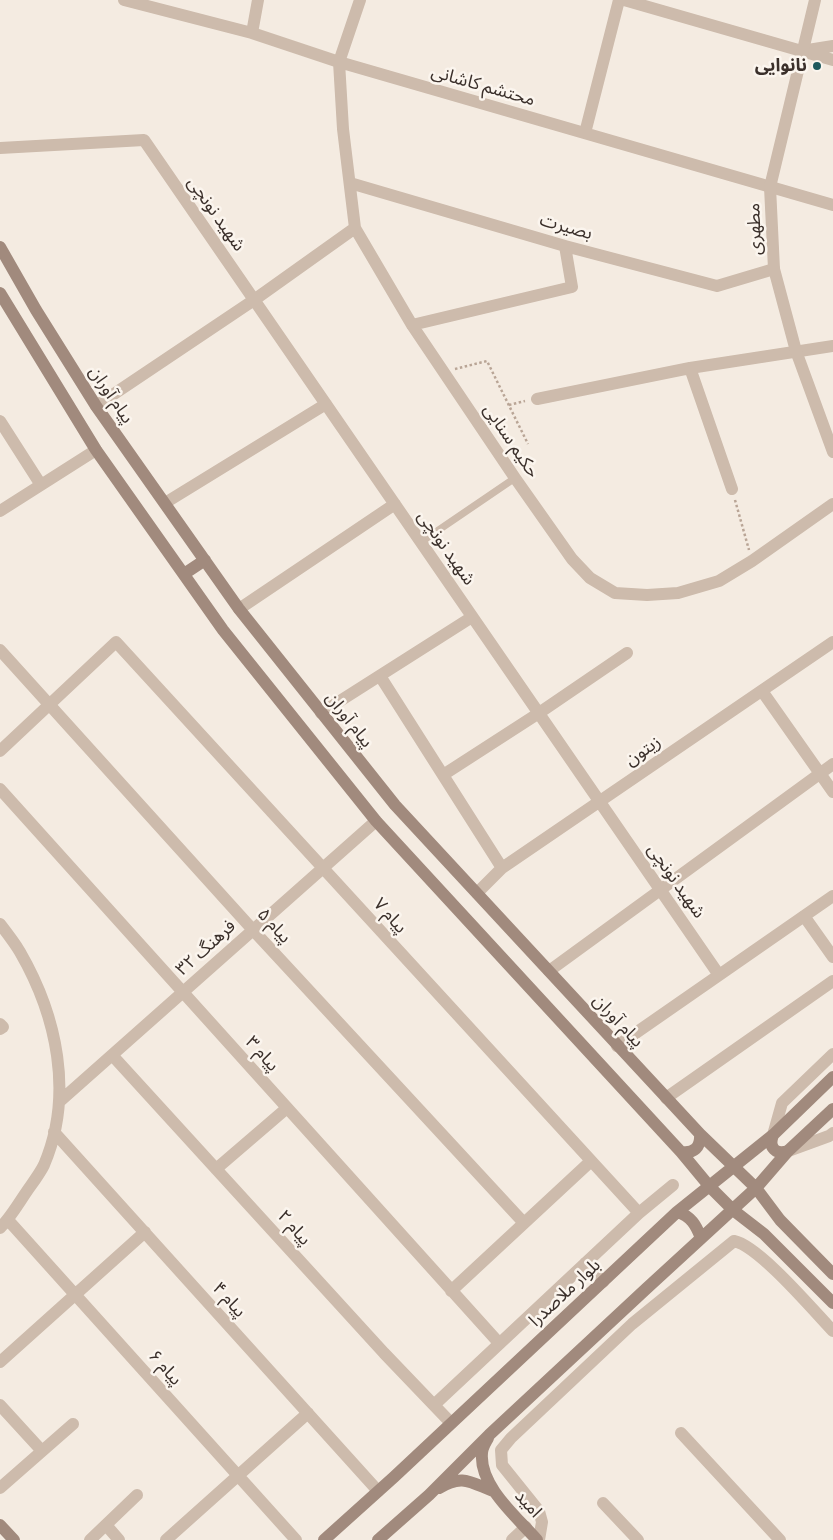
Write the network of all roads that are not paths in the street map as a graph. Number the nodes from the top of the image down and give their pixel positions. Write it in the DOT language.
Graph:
graph roads {
  1 [pos="124,0"];
  2 [pos="258,0"];
  3 [pos="360,0"];
  4 [pos="619,0"];
  5 [pos="624,0"];
  6 [pos="815,0"];
  7 [pos="152,3"];
  8 [pos="252,33"];
  9 [pos="833,46"];
  10 [pos="803,51"];
  11 [pos="833,60"];
  12 [pos="339,62"];
  13 [pos="585,133"];
  14 [pos="0,148"];
  15 [pos="350,183"];
  16 [pos="770,187"];
  17 [pos="833,205"];
  18 [pos="355,228"];
  19 [pos="565,246"];
  20 [pos="0,247"];
  21 [pos="774,269"];
  22 [pos="0,293"];
  23 [pos="254,300"];
  24 [pos="412,325"];
  25 [pos="833,346"];
  26 [pos="796,351"];
  27 [pos="690,368"];
  28 [pos="536,399"];
  29 [pos="326,404"];
  30 [pos="96,406"];
  31 [pos="0,421"];
  32 [pos="96,450"];
  33 [pos="833,452"];
  34 [pos="515,478"];
  35 [pos="41,485"];
  36 [pos="732,489"];
  37 [pos="165,503"];
  38 [pos="394,504"];
  39 [pos="833,504"];
  40 [pos="0,510"];
  41 [pos="421,542"];
  42 [pos="204,560"];
  43 [pos="184,574"];
  44 [pos="239,609"];
  45 [pos="472,617"];
  46 [pos="833,642"];
  47 [pos="0,650"];
  48 [pos="627,653"];
  49 [pos="380,676"];
  50 [pos="762,691"];
  51 [pos="50,704"];
  52 [pos="322,713"];
  53 [pos="539,713"];
  54 [pos="0,751"];
  55 [pos="833,764"];
  56 [pos="820,774"];
  57 [pos="443,775"];
  58 [pos="0,789"];
  59 [pos="833,792"];
  60 [pos="600,802"];
  61 [pos="376,820"];
  62 [pos="322,868"];
  63 [pos="502,868"];
  64 [pos="660,890"];
  65 [pos="477,893"];
  66 [pos="833,896"];
  67 [pos="804,916"];
  68 [pos="0,924"];
  69 [pos="253,930"];
  70 [pos="833,957"];
  71 [pos="549,971"];
  72 [pos="719,975"];
  73 [pos="833,981"];
  74 [pos="183,992"];
  75 [pos="617,1046"];
  76 [pos="833,1054"];
  77 [pos="112,1055"];
  78 [pos="833,1077"];
  79 [pos="666,1098"];
  80 [pos="60,1102"];
  81 [pos="287,1108"];
  82 [pos="833,1109"];
  83 [pos="54,1132"];
  84 [pos="833,1133"];
  85 [pos="700,1134"];
  86 [pos="773,1135"];
  87 [pos="788,1151"];
  88 [pos="681,1152"];
  89 [pos="590,1161"];
  90 [pos="734,1166"];
  91 [pos="216,1170"];
  92 [pos="673,1185"];
  93 [pos="710,1187"];
  94 [pos="756,1188"];
  95 [pos="733,1210"];
  96 [pos="677,1212"];
  97 [pos="639,1213"];
  98 [pos="780,1220"];
  99 [pos="524,1223"];
  100 [pos="4,1224"];
  101 [pos="145,1232"];
  102 [pos="764,1234"];
  103 [pos="701,1238"];
  104 [pos="585,1263"];
  105 [pos="833,1274"];
  106 [pos="603,1282"];
  107 [pos="647,1288"];
  108 [pos="451,1291"];
  109 [pos="76,1294"];
  110 [pos="833,1303"];
  111 [pos="632,1324"];
  112 [pos="833,1331"];
  113 [pos="499,1343"];
  114 [pos="0,1362"];
  115 [pos="0,1405"];
  116 [pos="434,1406"];
  117 [pos="308,1414"];
  118 [pos="451,1423"];
  119 [pos="73,1424"];
  120 [pos="682,1433"];
  121 [pos="489,1435"];
  122 [pos="42,1451"];
  123 [pos="238,1476"];
  124 [pos="0,1488"];
  125 [pos="378,1491"];
  126 [pos="493,1491"];
  127 [pos="429,1494"];
  128 [pos="136,1495"];
  129 [pos="603,1503"];
  130 [pos="0,1525"];
  131 [pos="106,1525"];
  132 [pos="526,1527"];
  133 [pos="14,1540"];
  134 [pos="90,1540"];
  135 [pos="119,1540"];
  136 [pos="166,1540"];
  137 [pos="296,1540"];
  138 [pos="324,1540"];
  139 [pos="378,1540"];
  140 [pos="512,1540"];
  141 [pos="538,1540"];
  142 [pos="638,1540"];
  143 [pos="780,1540"];
  1 -- 7 [label="street, محتشم کاشانی"];
  2 -- 8 [label="street"];
  3 -- 12 [label="street"];
  4 -- 13 [label="street"];
  5 -- 10 [label="street"];
  6 -- 10 [label="street, مطهری"];
  7 -- 8 [label="street, محتشم کاشانی"];
  8 -- 12 [label="street, محتشم کاشانی"];
  9 -- 10 [label="street"];
  10 -- 11 [label="street"];
  10 -- 16 [label="street, مطهری"];
  12 -- 13 [label="street, محتشم کاشانی"];
  12 -- 15 [label="street, حکیم سنایی"];
  13 -- 16 [label="street, محتشم کاشانی"];
  14 -- 23 [label="street, شهید نونچی"];
  15 -- 18 [label="street, حکیم سنایی"];
  15 -- 19 [label="street, بصیرت"];
  16 -- 17 [label="street, محتشم کاشانی"];
  16 -- 21 [label="street, مطهری"];
  18 -- 23 [label="street"];
  18 -- 24 [label="street, حکیم سنایی"];
  19 -- 21 [label="street, بصیرت"];
  19 -- 24 [label="street"];
  20 -- 30 [label="main road, پیام آوران"];
  21 -- 26 [label="street, مطهری"];
  22 -- 32 [label="main road"];
  23 -- 29 [label="street, شهید نونچی"];
  23 -- 30 [label="street"];
  24 -- 34 [label="street, حکیم سنایی"];
  25 -- 26 [label="street"];
  26 -- 27 [label="street"];
  26 -- 33 [label="street, مطهری"];
  27 -- 28 [label="street"];
  27 -- 36 [label="street"];
  29 -- 37 [label="street"];
  29 -- 38 [label="street, شهید نونچی"];
  30 -- 37 [label="main road, پیام آوران"];
  31 -- 35 [label="street"];
  32 -- 35 [label="street"];
  32 -- 43 [label="main road"];
  34 -- 39 [label="street, حکیم سنایی"];
  34 -- 41 [label="lane"];
  35 -- 40 [label="street"];
  37 -- 42 [label="main road, پیام آوران"];
  38 -- 41 [label="street, شهید نونچی"];
  38 -- 44 [label="street"];
  41 -- 45 [label="street, شهید نونچی"];
  42 -- 43 [label="main road"];
  42 -- 44 [label="main road, پیام آوران"];
  43 -- 61 [label="main road"];
  44 -- 52 [label="main road, پیام آوران"];
  45 -- 49 [label="street"];
  45 -- 53 [label="street, شهید نونچی"];
  46 -- 50 [label="street, زیتون"];
  47 -- 51 [label="street, پیام ۵"];
  48 -- 53 [label="street"];
  49 -- 52 [label="street"];
  49 -- 57 [label="street"];
  50 -- 56 [label="street"];
  50 -- 60 [label="street, زیتون"];
  51 -- 54 [label="street"];
  51 -- 62 [label="street, پیام ۷"];
  51 -- 69 [label="street, پیام ۵"];
  52 -- 65 [label="main road, پیام آوران"];
  53 -- 57 [label="street"];
  53 -- 60 [label="street, شهید نونچی"];
  55 -- 56 [label="street"];
  56 -- 59 [label="street"];
  56 -- 64 [label="street"];
  57 -- 63 [label="street"];
  58 -- 74 [label="street, پیام ۳"];
  60 -- 63 [label="street, زیتون"];
  60 -- 64 [label="street, شهید نونچی"];
  61 -- 62 [label="street, فرهنگ ۳۲"];
  61 -- 88 [label="main road"];
  62 -- 69 [label="street, فرهنگ ۳۲"];
  62 -- 89 [label="street, پیام ۷"];
  63 -- 65 [label="street, زیتون"];
  64 -- 71 [label="street"];
  64 -- 72 [label="street, شهید نونچی"];
  65 -- 71 [label="main road, پیام آوران"];
  66 -- 67 [label="street"];
  67 -- 70 [label="street"];
  67 -- 72 [label="street"];
  68 -- 80 [label="street"];
  69 -- 74 [label="street, فرهنگ ۳۲"];
  69 -- 99 [label="street, پیام ۵"];
  71 -- 75 [label="main road, پیام آوران"];
  72 -- 75 [label="street"];
  73 -- 79 [label="street"];
  74 -- 77 [label="street, فرهنگ ۳۲"];
  74 -- 81 [label="street, پیام ۳"];
  75 -- 79 [label="main road, پیام آوران"];
  76 -- 86 [label="street"];
  77 -- 80 [label="street, فرهنگ ۳۲"];
  77 -- 91 [label="street, پیام ۲"];
  78 -- 86 [label="main road, بلوار ملاصدرا"];
  79 -- 85 [label="main road, پیام آوران"];
  80 -- 83 [label="street"];
  81 -- 91 [label="street"];
  81 -- 108 [label="street, پیام ۳"];
  82 -- 87 [label="main road"];
  83 -- 100 [label="street"];
  83 -- 101 [label="street, پیام ۴"];
  84 -- 87 [label="street"];
  85 -- 88 [label="main road"];
  85 -- 90 [label="main road, پیام آوران"];
  86 -- 87 [label="main road"];
  86 -- 90 [label="main road, بلوار ملاصدرا"];
  87 -- 94 [label="main road"];
  88 -- 93 [label="main road"];
  89 -- 97 [label="street, پیام ۷"];
  89 -- 99 [label="street"];
  90 -- 93 [label="main road, بلوار ملاصدرا"];
  90 -- 94 [label="main road, پیام آوران"];
  91 -- 116 [label="street, پیام ۲"];
  92 -- 97 [label="street"];
  93 -- 95 [label="main road"];
  93 -- 96 [label="main road, بلوار ملاصدرا"];
  94 -- 95 [label="main road"];
  94 -- 98 [label="main road, پیام آوران"];
  95 -- 102 [label="main road"];
  95 -- 103 [label="main road"];
  96 -- 103 [label="main road"];
  96 -- 106 [label="main road, بلوار ملاصدرا"];
  97 -- 104 [label="street"];
  98 -- 102 [label="main road"];
  98 -- 105 [label="main road, پیام آوران"];
  99 -- 108 [label="street"];
  100 -- 109 [label="street, پیام ۶"];
  101 -- 109 [label="street"];
  101 -- 117 [label="street, پیام ۴"];
  102 -- 110 [label="main road"];
  103 -- 107 [label="main road"];
  104 -- 106 [label="street"];
  104 -- 113 [label="street"];
  106 -- 118 [label="main road, بلوار ملاصدرا"];
  107 -- 111 [label="street"];
  107 -- 121 [label="main road"];
  108 -- 113 [label="street, پیام ۳"];
  109 -- 114 [label="street"];
  109 -- 123 [label="street, پیام ۶"];
  111 -- 112 [label="street"];
  111 -- 141 [label="street"];
  113 -- 116 [label="street"];
  115 -- 122 [label="street"];
  116 -- 118 [label="street, پیام ۲"];
  117 -- 123 [label="street"];
  117 -- 125 [label="street, پیام ۴"];
  118 -- 125 [label="main road, بلوار ملاصدرا"];
  119 -- 122 [label="street"];
  120 -- 143 [label="street"];
  121 -- 126 [label="main road, امید"];
  121 -- 127 [label="main road"];
  122 -- 124 [label="street"];
  123 -- 136 [label="street"];
  123 -- 137 [label="street, پیام ۶"];
  125 -- 138 [label="main road, بلوار ملاصدرا"];
  126 -- 127 [label="main road, امید"];
  126 -- 132 [label="main road, امید"];
  127 -- 139 [label="main road"];
  128 -- 131 [label="street"];
  129 -- 142 [label="street"];
  130 -- 133 [label="main road"];
  131 -- 134 [label="street"];
  131 -- 135 [label="street"];
  132 -- 140 [label="street"];
  132 -- 141 [label="main road, امید"];
}
